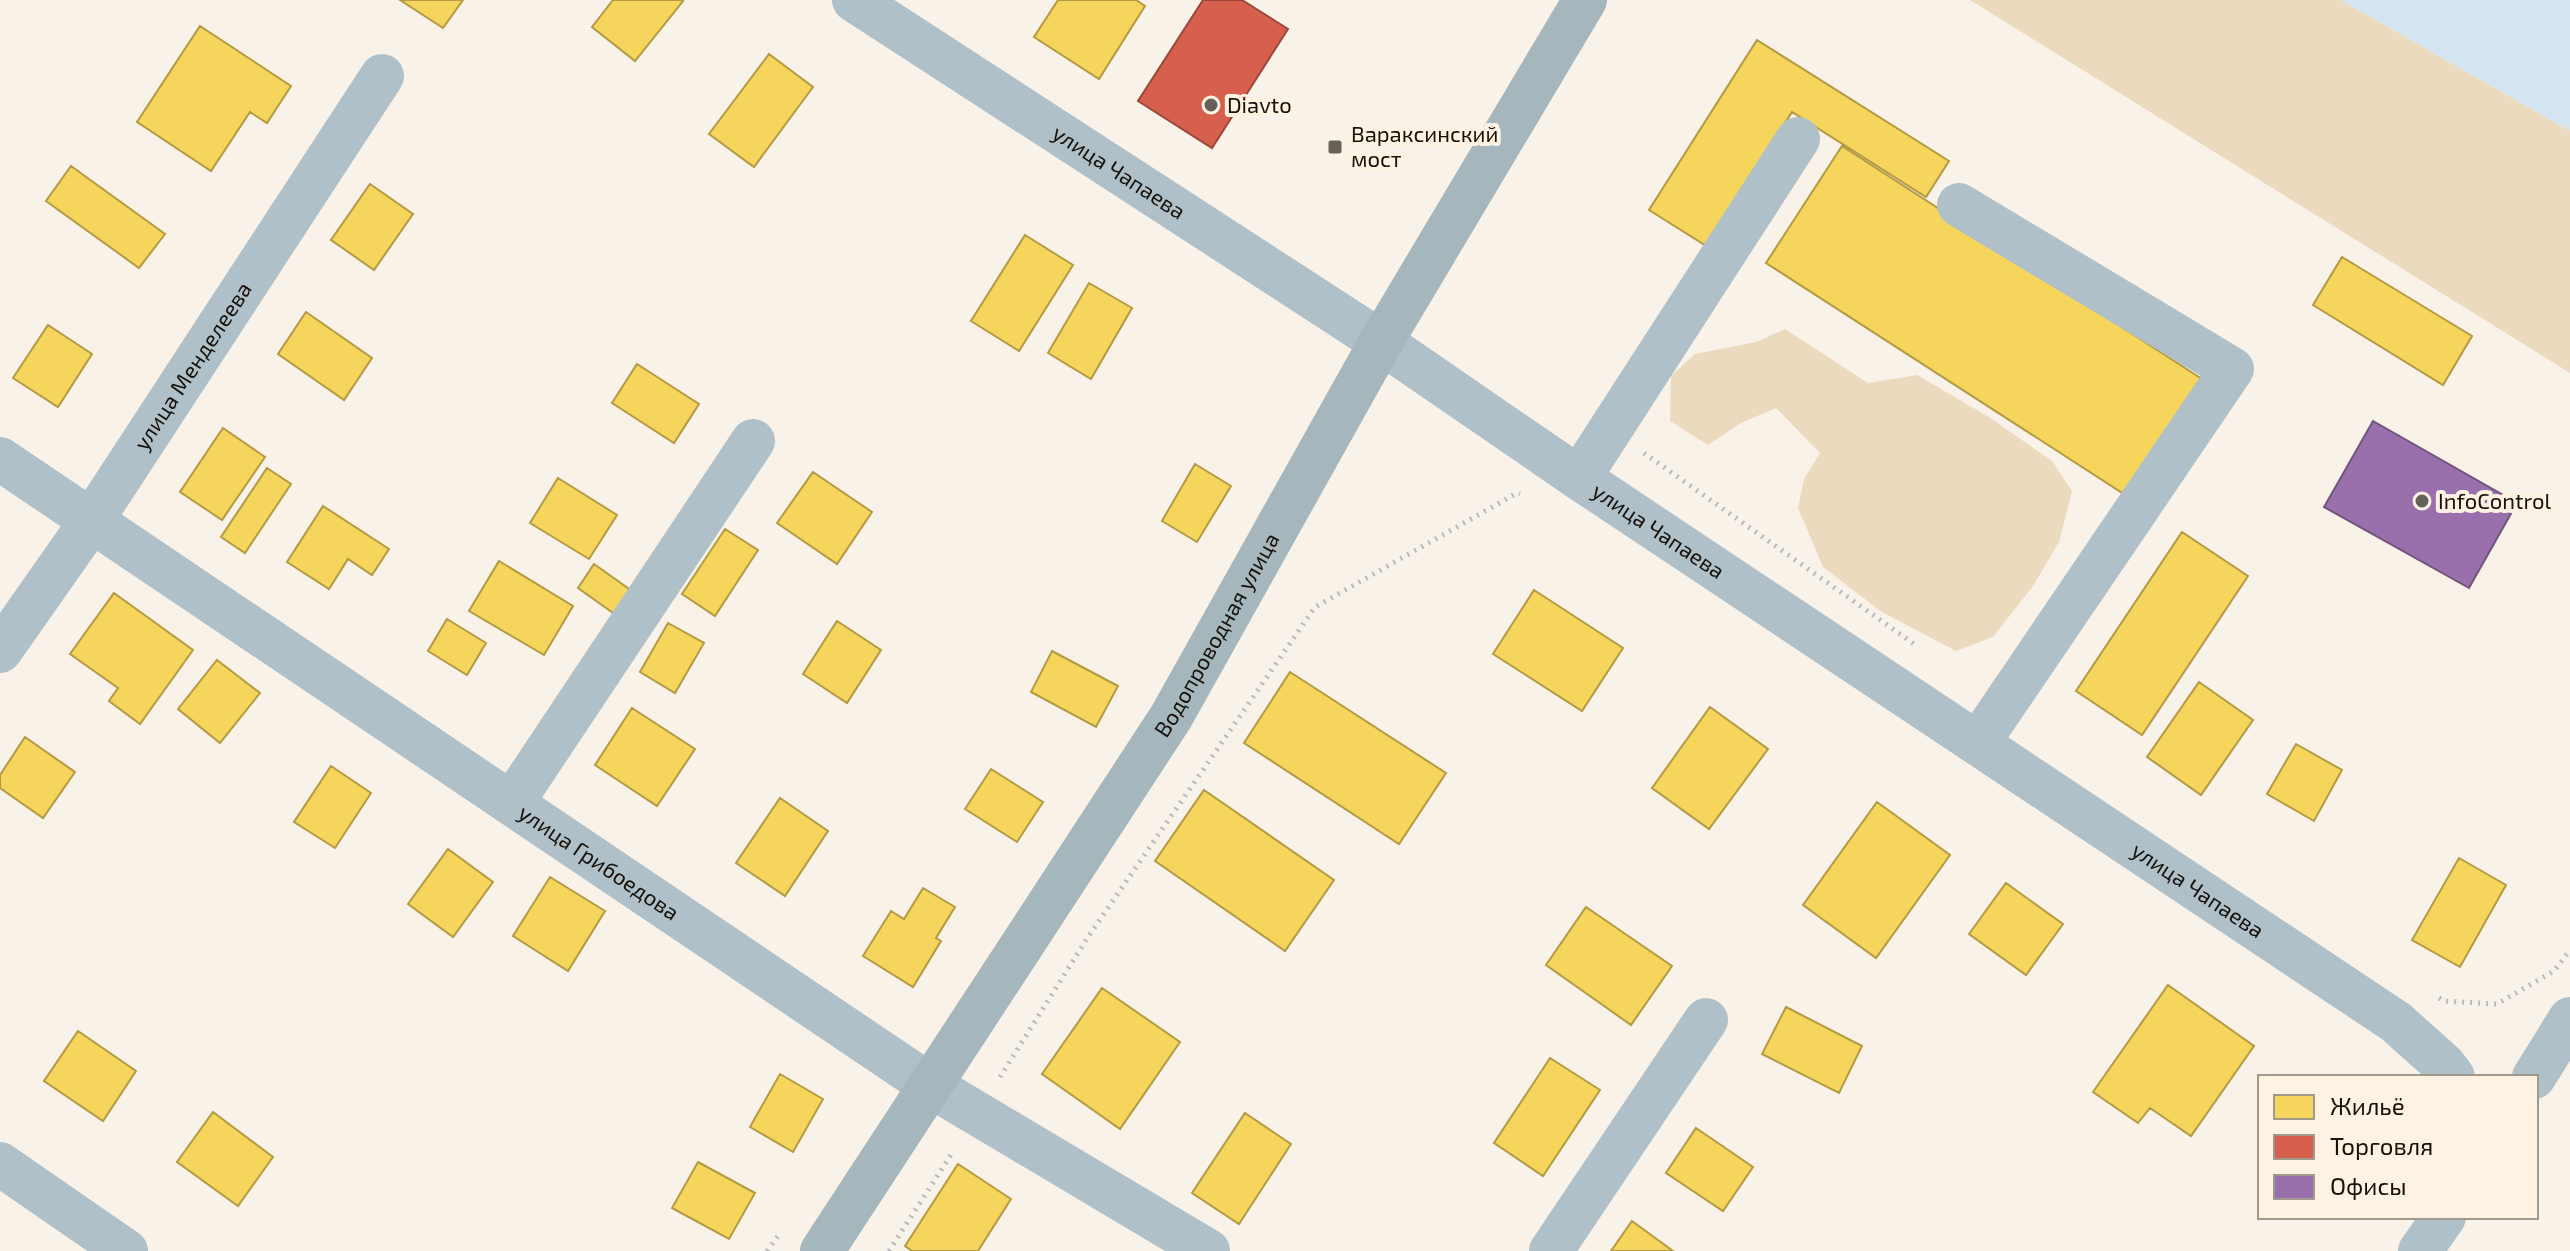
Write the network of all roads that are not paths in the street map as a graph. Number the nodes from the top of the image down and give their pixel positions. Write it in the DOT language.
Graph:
graph roads {
  1 [pos="854,0"];
  2 [pos="1585,0"];
  3 [pos="382,76"];
  4 [pos="1798,139"];
  5 [pos="1959,205"];
  6 [pos="1381,342"];
  7 [pos="753,441"];
  8 [pos="0,459"];
  9 [pos="1579,478"];
  10 [pos="92,520"];
  11 [pos="0,651"];
  12 [pos="1978,743"];
  13 [pos="512,803"];
  14 [pos="2570,1019"];
  15 [pos="1706,1020"];
  16 [pos="2452,1075"];
  17 [pos="2535,1075"];
  18 [pos="931,1086"];
  19 [pos="0,1164"];
  20 [pos="2443,1219"];
  21 [pos="126,1251"];
  22 [pos="822,1251"];
  23 [pos="1208,1251"];
  24 [pos="1551,1251"];
  25 [pos="2420,1251"];
  1 -- 6 [label="street, улица Чапаева"];
  2 -- 6 [label="main road, Водопроводная улица"];
  3 -- 10 [label="street, улица Менделеева"];
  4 -- 9 [label="street"];
  5 -- 12 [label="street"];
  6 -- 9 [label="street, улица Чапаева"];
  6 -- 18 [label="main road, Водопроводная улица"];
  7 -- 13 [label="street"];
  8 -- 10 [label="street, улица Грибоедова"];
  9 -- 12 [label="street, улица Чапаева"];
  10 -- 11 [label="street, улица Менделеева"];
  10 -- 13 [label="street, улица Грибоедова"];
  12 -- 16 [label="street, улица Чапаева"];
  13 -- 18 [label="street, улица Грибоедова"];
  14 -- 17 [label="street"];
  15 -- 24 [label="street"];
  18 -- 22 [label="main road, Водопроводная улица"];
  18 -- 23 [label="street, улица Грибоедова"];
  19 -- 21 [label="street"];
  20 -- 25 [label="street"];
}
